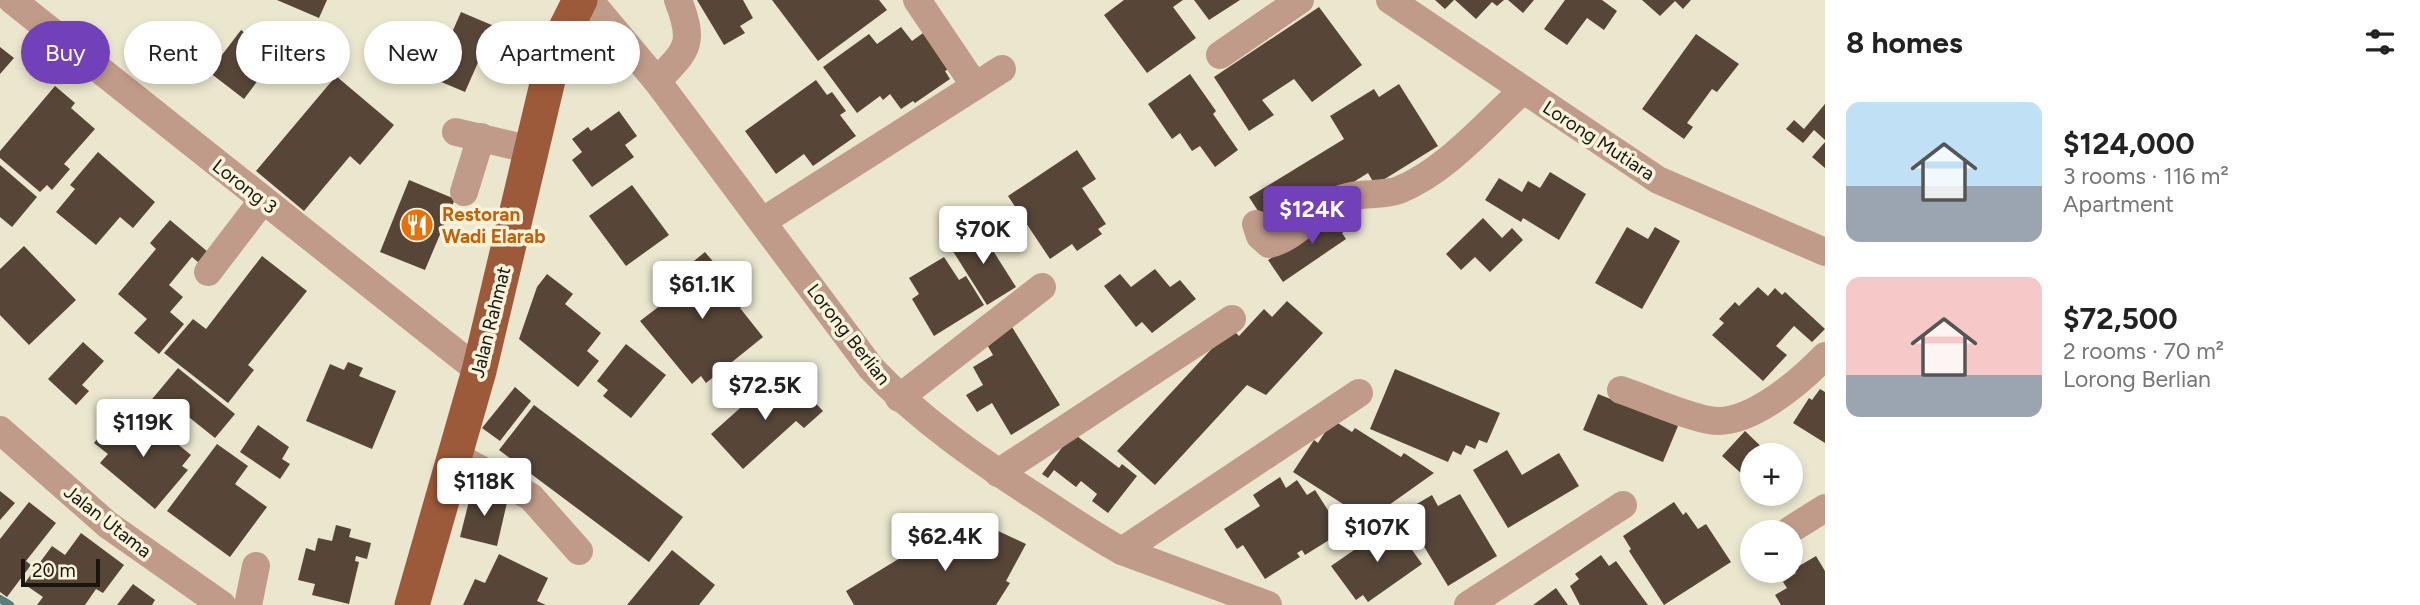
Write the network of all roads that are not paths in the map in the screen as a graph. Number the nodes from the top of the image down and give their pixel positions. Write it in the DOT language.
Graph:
graph roads {
  1 [pos="12,0"];
  2 [pos="580,0"];
  3 [pos="589,0"];
  4 [pos="678,0"];
  5 [pos="917,0"];
  6 [pos="1300,0"];
  7 [pos="1390,0"];
  8 [pos="1220,55"];
  9 [pos="1002,69"];
  10 [pos="657,81"];
  11 [pos="975,86"];
  12 [pos="1524,90"];
  13 [pos="532,149"];
  14 [pos="464,192"];
  15 [pos="263,200"];
  16 [pos="763,221"];
  17 [pos="1256,224"];
  18 [pos="1825,252"];
  19 [pos="208,272"];
  20 [pos="1042,287"];
  21 [pos="1232,319"];
  22 [pos="1825,356"];
  23 [pos="479,371"];
  24 [pos="1621,390"];
  25 [pos="1359,393"];
  26 [pos="899,398"];
  27 [pos="0,430"];
  28 [pos="456,456"];
  29 [pos="998,473"];
  30 [pos="1623,505"];
  31 [pos="1825,508"];
  32 [pos="1803,522"];
  33 [pos="579,551"];
  34 [pos="1122,551"];
  35 [pos="256,566"];
  36 [pos="222,605"];
  37 [pos="248,605"];
  38 [pos="412,605"];
  39 [pos="1268,605"];
  40 [pos="1468,605"];
  1 -- 15 [label="street, Lorong 3"];
  2 -- 13 [label="main road, Jalan Rahmat"];
  3 -- 10 [label="street, Lorong Berlian"];
  4 -- 10 [label="street"];
  5 -- 11 [label="street"];
  6 -- 8 [label="street"];
  7 -- 12 [label="street, Lorong Mutiara"];
  9 -- 11 [label="street"];
  10 -- 16 [label="street, Lorong Berlian"];
  11 -- 16 [label="street"];
  12 -- 17 [label="street"];
  12 -- 18 [label="street, Lorong Mutiara"];
  13 -- 14 [label="street"];
  13 -- 23 [label="main road, Jalan Rahmat"];
  15 -- 19 [label="street"];
  15 -- 23 [label="street, Lorong 3"];
  16 -- 26 [label="street, Lorong Berlian"];
  20 -- 26 [label="street"];
  21 -- 29 [label="street"];
  22 -- 24 [label="street"];
  23 -- 28 [label="main road, Jalan Rahmat"];
  25 -- 34 [label="street"];
  26 -- 29 [label="street, Lorong Berlian"];
  27 -- 36 [label="street, Jalan Utama"];
  28 -- 33 [label="street"];
  28 -- 38 [label="main road, Jalan Rahmat"];
  29 -- 34 [label="street, Lorong Berlian"];
  30 -- 40 [label="street"];
  31 -- 32 [label="street"];
  34 -- 39 [label="street, Lorong Berlian"];
  35 -- 37 [label="street"];
}
